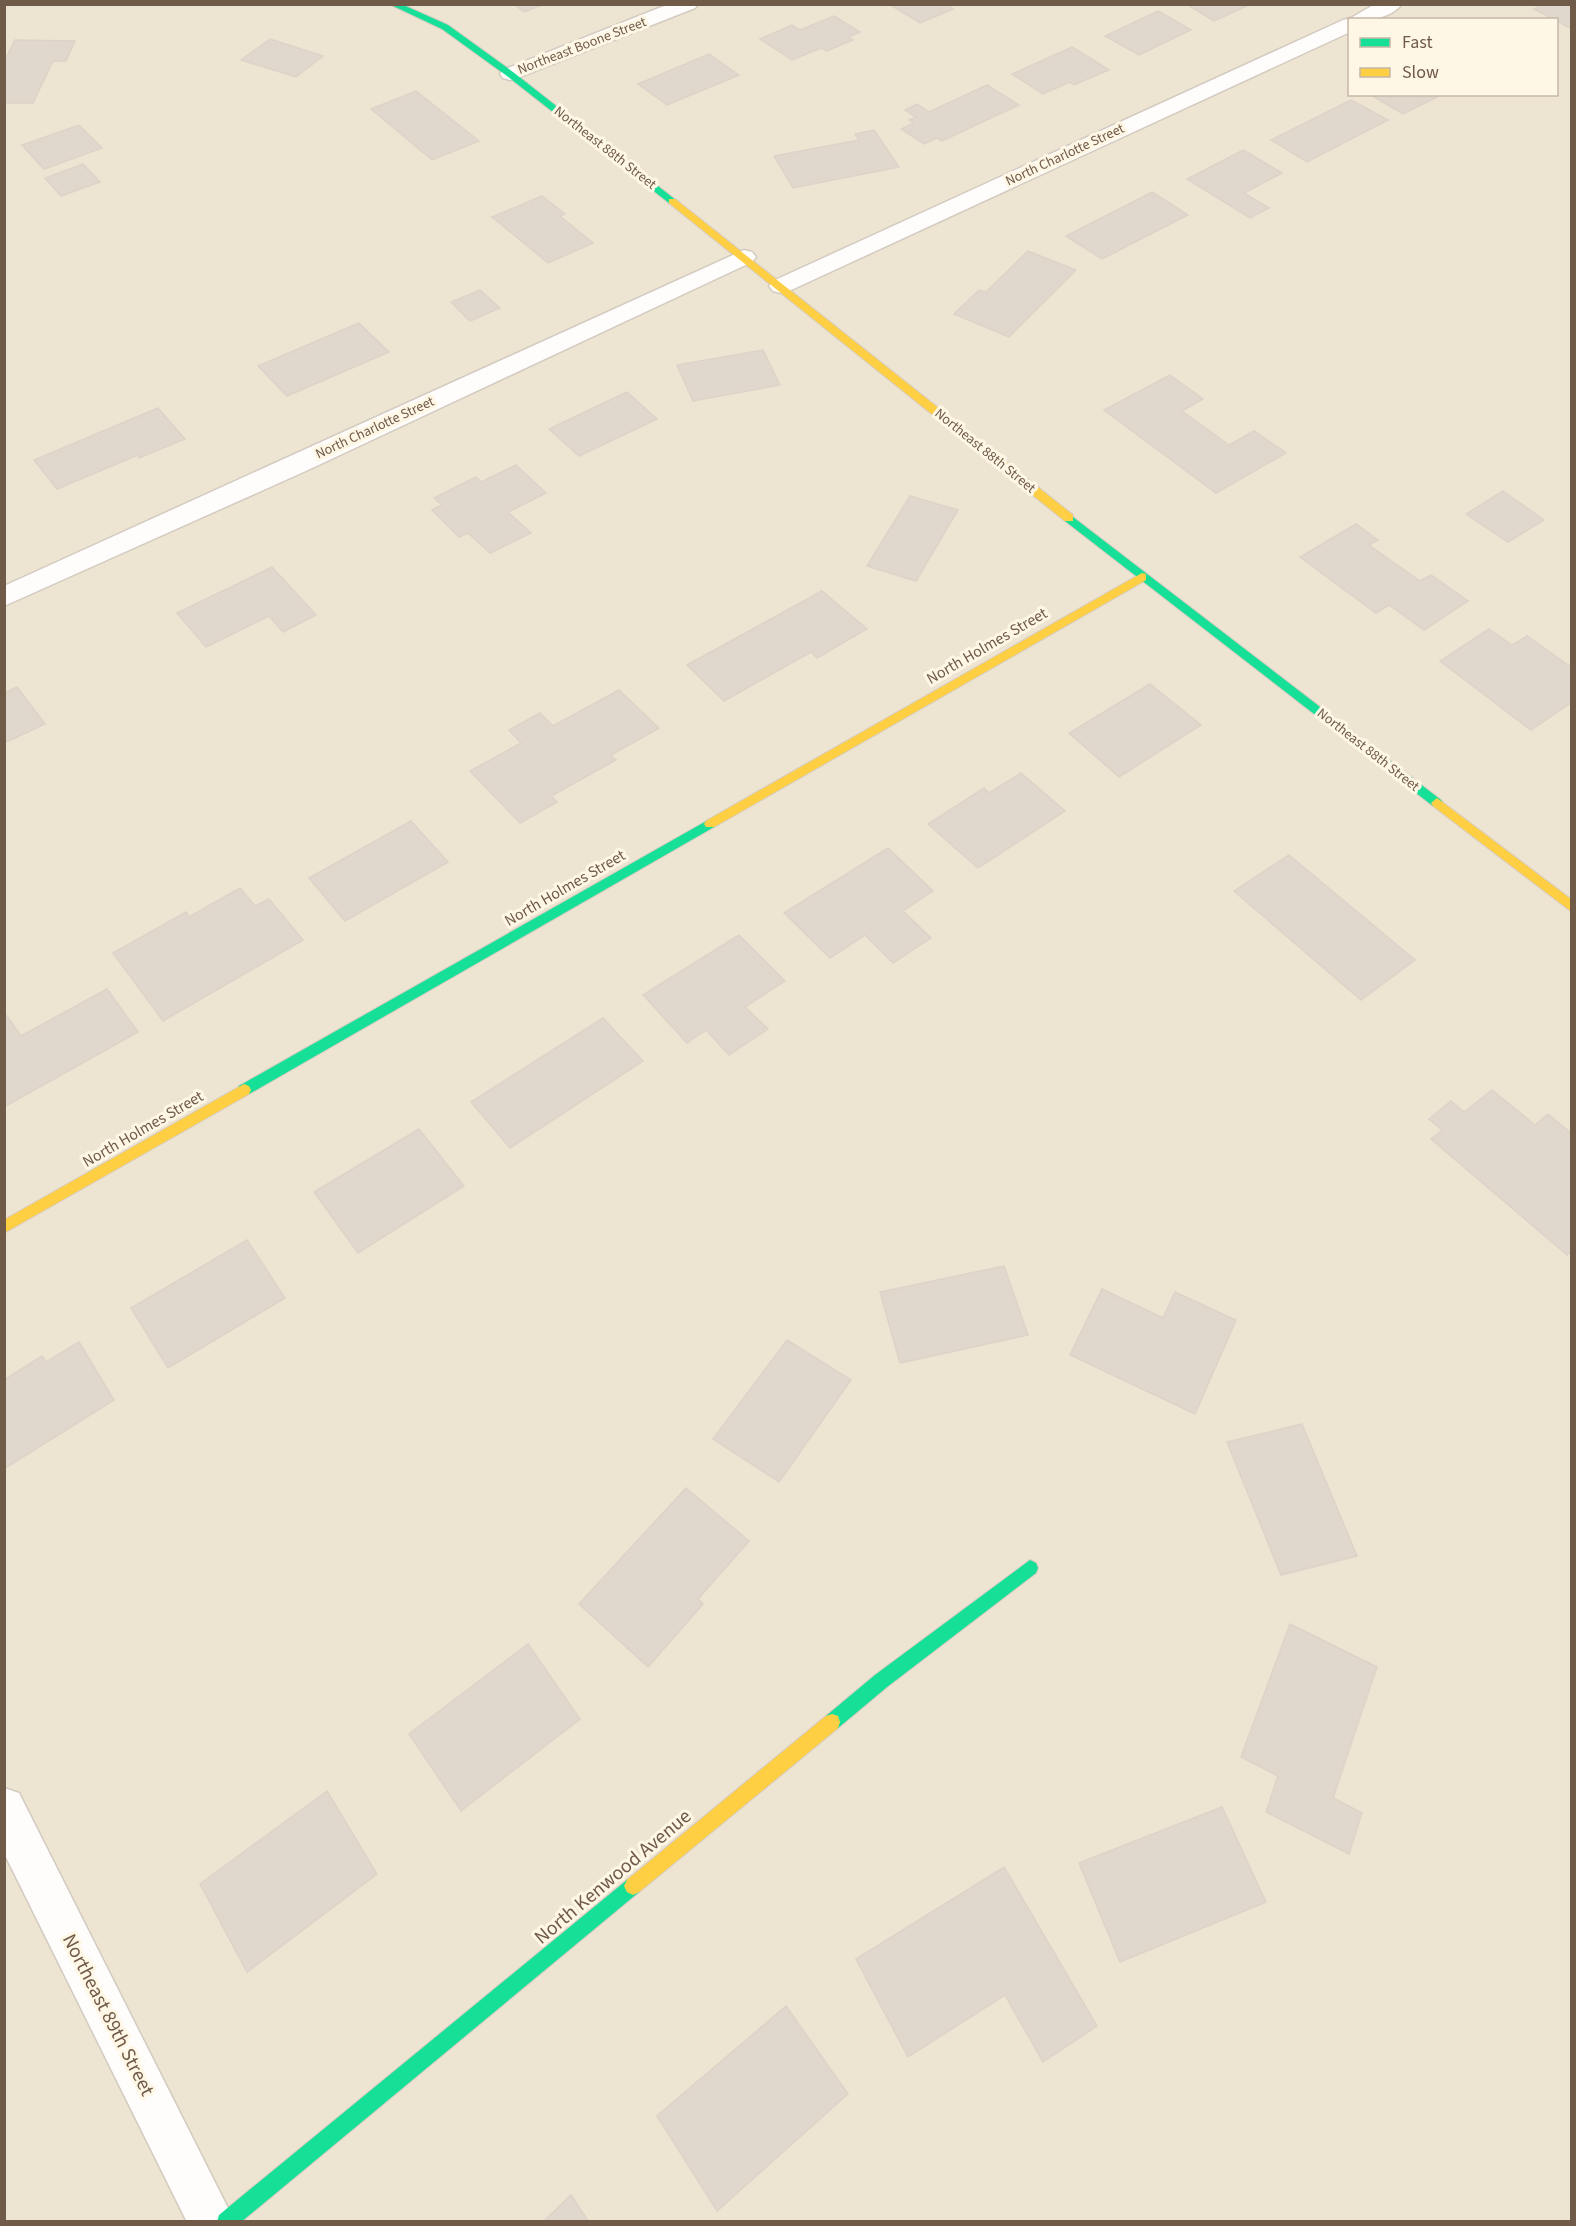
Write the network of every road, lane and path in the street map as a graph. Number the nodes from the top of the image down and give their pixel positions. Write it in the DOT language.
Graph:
graph roads {
  1 [pos="688,4"];
  2 [pos="1392,4"];
  3 [pos="395,5"];
  4 [pos="1364,18"];
  5 [pos="1348,25"];
  6 [pos="510,74"];
  7 [pos="744,257"];
  8 [pos="781,286"];
  9 [pos="1142,577"];
  10 [pos="4,597"];
  11 [pos="1572,907"];
  12 [pos="4,1227"];
  13 [pos="1030,1568"];
  14 [pos="4,1808"];
  15 [pos="212,2222"];
  16 [pos="226,2222"];
  1 -- 6 [label="street, Northeast Boone Street"];
  2 -- 4 [label="street"];
  3 -- 6 [label="street, Northeast 88th Street"];
  5 -- 8 [label="street, North Charlotte Street"];
  6 -- 7 [label="street, Northeast 88th Street"];
  7 -- 8 [label="street, Northeast 88th Street"];
  7 -- 10 [label="street, North Charlotte Street"];
  8 -- 9 [label="street, Northeast 88th Street"];
  9 -- 11 [label="street, Northeast 88th Street"];
  9 -- 12 [label="street, North Holmes Street"];
  13 -- 16 [label="street, North Kenwood Avenue"];
  14 -- 15 [label="street, Northeast 89th Street"];
}
